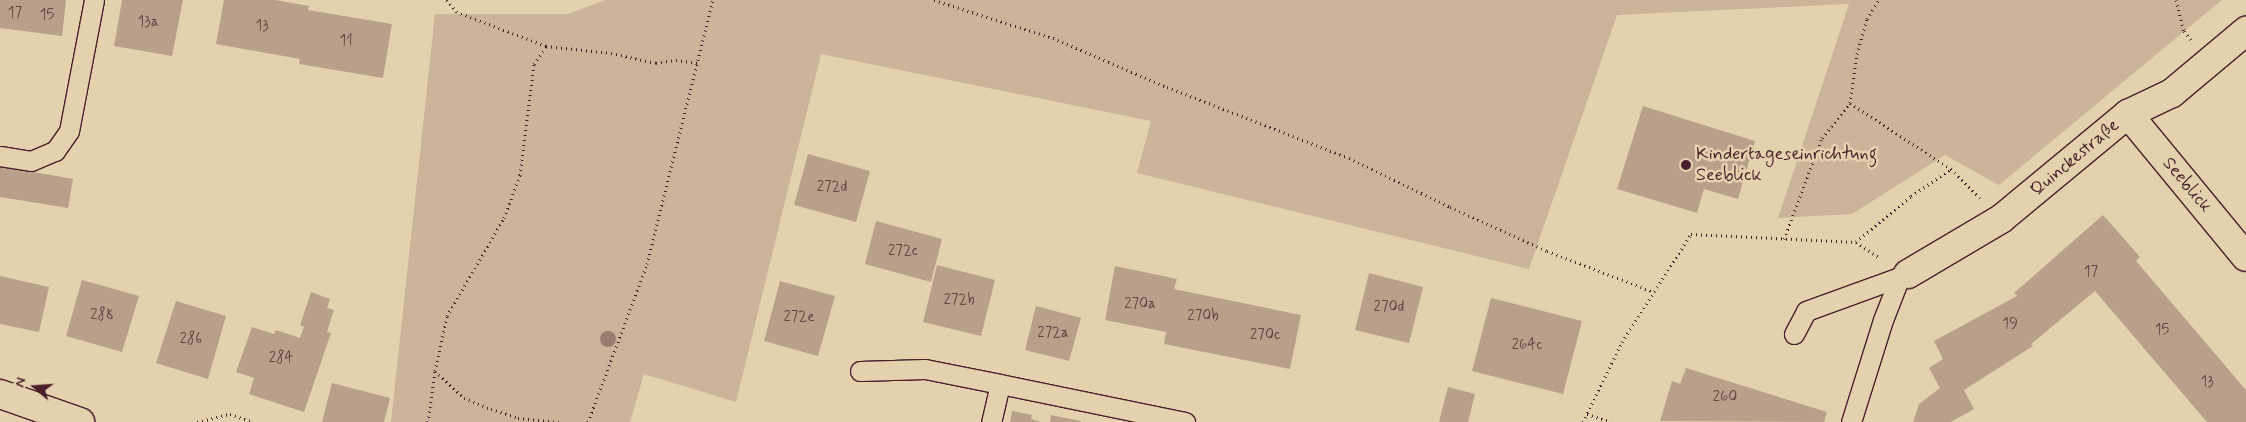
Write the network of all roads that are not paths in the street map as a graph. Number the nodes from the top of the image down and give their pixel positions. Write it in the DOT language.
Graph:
graph roads {
  1 [pos="94,0"];
  2 [pos="2246,31"];
  3 [pos="2128,114"];
  4 [pos="0,156"];
  5 [pos="2246,256"];
  6 [pos="1903,277"];
  7 [pos="1794,334"];
  8 [pos="860,371"];
  9 [pos="1000,384"];
  10 [pos="0,394"];
  11 [pos="80,422"];
  12 [pos="991,422"];
  13 [pos="1185,422"];
  14 [pos="1851,422"];
  1 -- 4 [label="lane"];
  2 -- 3 [label="street, Quinckestraße"];
  3 -- 5 [label="street, Seeblick"];
  3 -- 6 [label="street, Quinckestraße"];
  6 -- 7 [label="lane, Quinckestraße"];
  6 -- 14 [label="lane"];
  8 -- 9 [label="lane"];
  9 -- 12 [label="lane"];
  9 -- 13 [label="lane"];
  10 -- 11 [label="street"];
}
